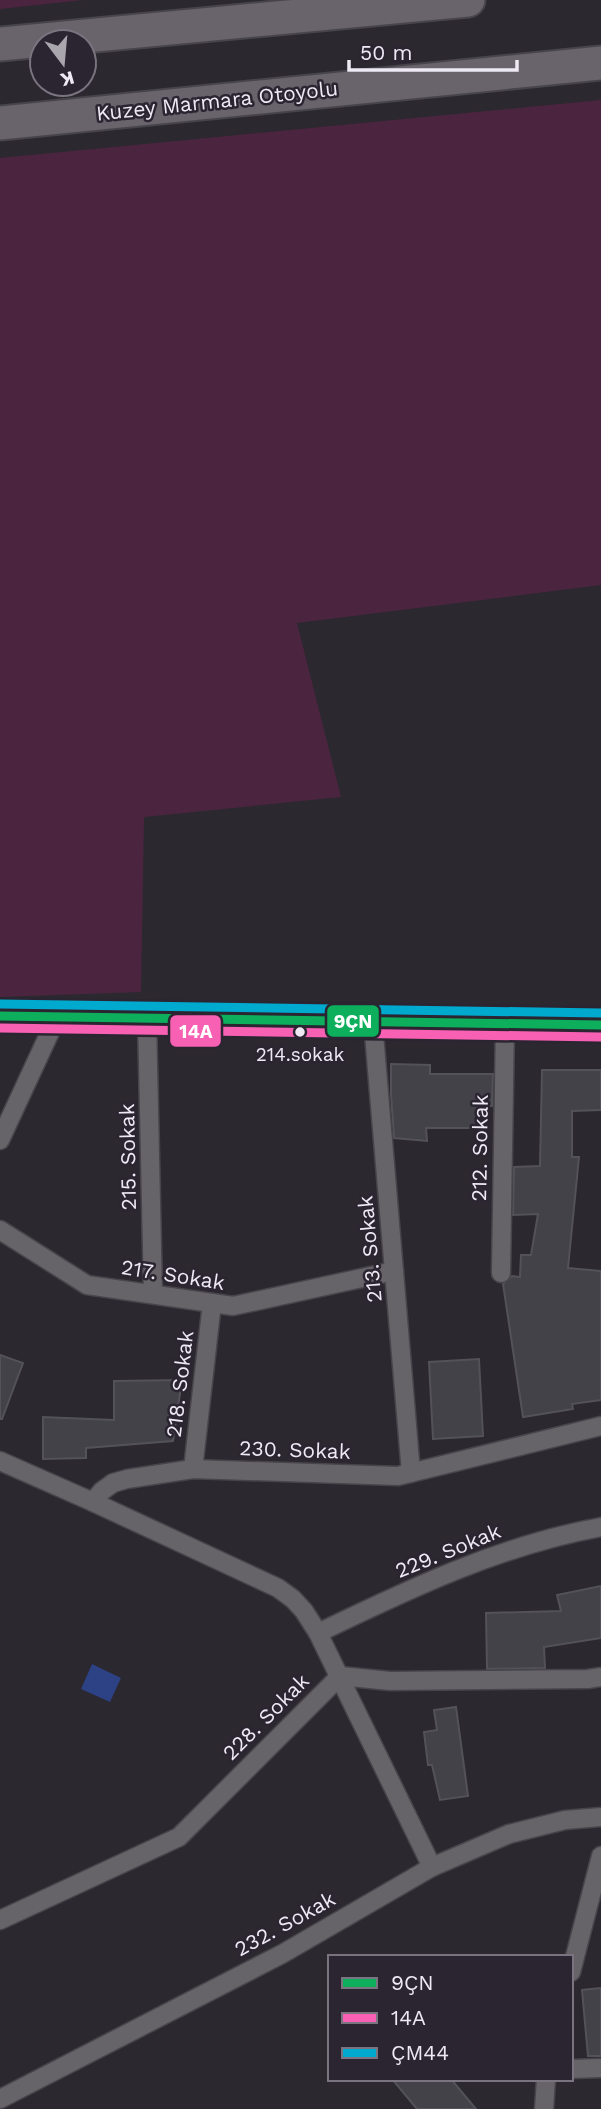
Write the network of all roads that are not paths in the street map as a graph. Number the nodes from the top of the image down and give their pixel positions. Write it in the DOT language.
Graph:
graph roads {
  1 [pos="468,0"];
  2 [pos="0,44"];
  3 [pos="601,62"];
  4 [pos="0,123"];
  5 [pos="0,1016"];
  6 [pos="57,1017"];
  7 [pos="147,1018"];
  8 [pos="373,1022"];
  9 [pos="505,1024"];
  10 [pos="601,1025"];
  11 [pos="0,1140"];
  12 [pos="0,1230"];
  13 [pos="394,1271"];
  14 [pos="501,1273"];
  15 [pos="153,1294"];
  16 [pos="212,1303"];
  17 [pos="601,1426"];
  18 [pos="0,1461"];
  19 [pos="193,1469"];
  20 [pos="411,1473"];
  21 [pos="93,1502"];
  22 [pos="601,1527"];
  23 [pos="318,1633"];
  24 [pos="340,1676"];
  25 [pos="601,1677"];
  26 [pos="601,1817"];
  27 [pos="601,1856"];
  28 [pos="432,1867"];
  29 [pos="0,1920"];
  30 [pos="573,1964"];
  31 [pos="601,2068"];
  32 [pos="573,2069"];
  33 [pos="546,2081"];
  34 [pos="0,2099"];
  35 [pos="544,2109"];
  1 -- 2 [label="highway"];
  3 -- 4 [label="highway, Kuzey Marmara Otoyolu"];
  5 -- 6 [label="main road"];
  6 -- 7 [label="main road"];
  6 -- 11 [label="street"];
  7 -- 8 [label="main road"];
  7 -- 15 [label="street, 215. Sokak"];
  8 -- 9 [label="main road"];
  8 -- 13 [label="street, 213. Sokak"];
  9 -- 10 [label="main road"];
  9 -- 14 [label="street, 212. Sokak"];
  12 -- 15 [label="street, 217. Sokak"];
  13 -- 16 [label="street, 217. Sokak"];
  13 -- 20 [label="street, 213. Sokak"];
  15 -- 16 [label="street, 217. Sokak"];
  16 -- 19 [label="street, 218. Sokak"];
  17 -- 20 [label="street, 230. Sokak"];
  18 -- 21 [label="street"];
  19 -- 20 [label="street, 230. Sokak"];
  19 -- 21 [label="street, 230. Sokak"];
  21 -- 23 [label="street"];
  22 -- 23 [label="street, 229. Sokak"];
  23 -- 24 [label="street"];
  24 -- 25 [label="street, 228. Sokak"];
  24 -- 28 [label="street"];
  24 -- 29 [label="street, 228. Sokak"];
  26 -- 28 [label="street, 232. Sokak"];
  27 -- 30 [label="street"];
  28 -- 34 [label="street, 232. Sokak"];
  31 -- 32 [label="street"];
  33 -- 35 [label="street"];
}
